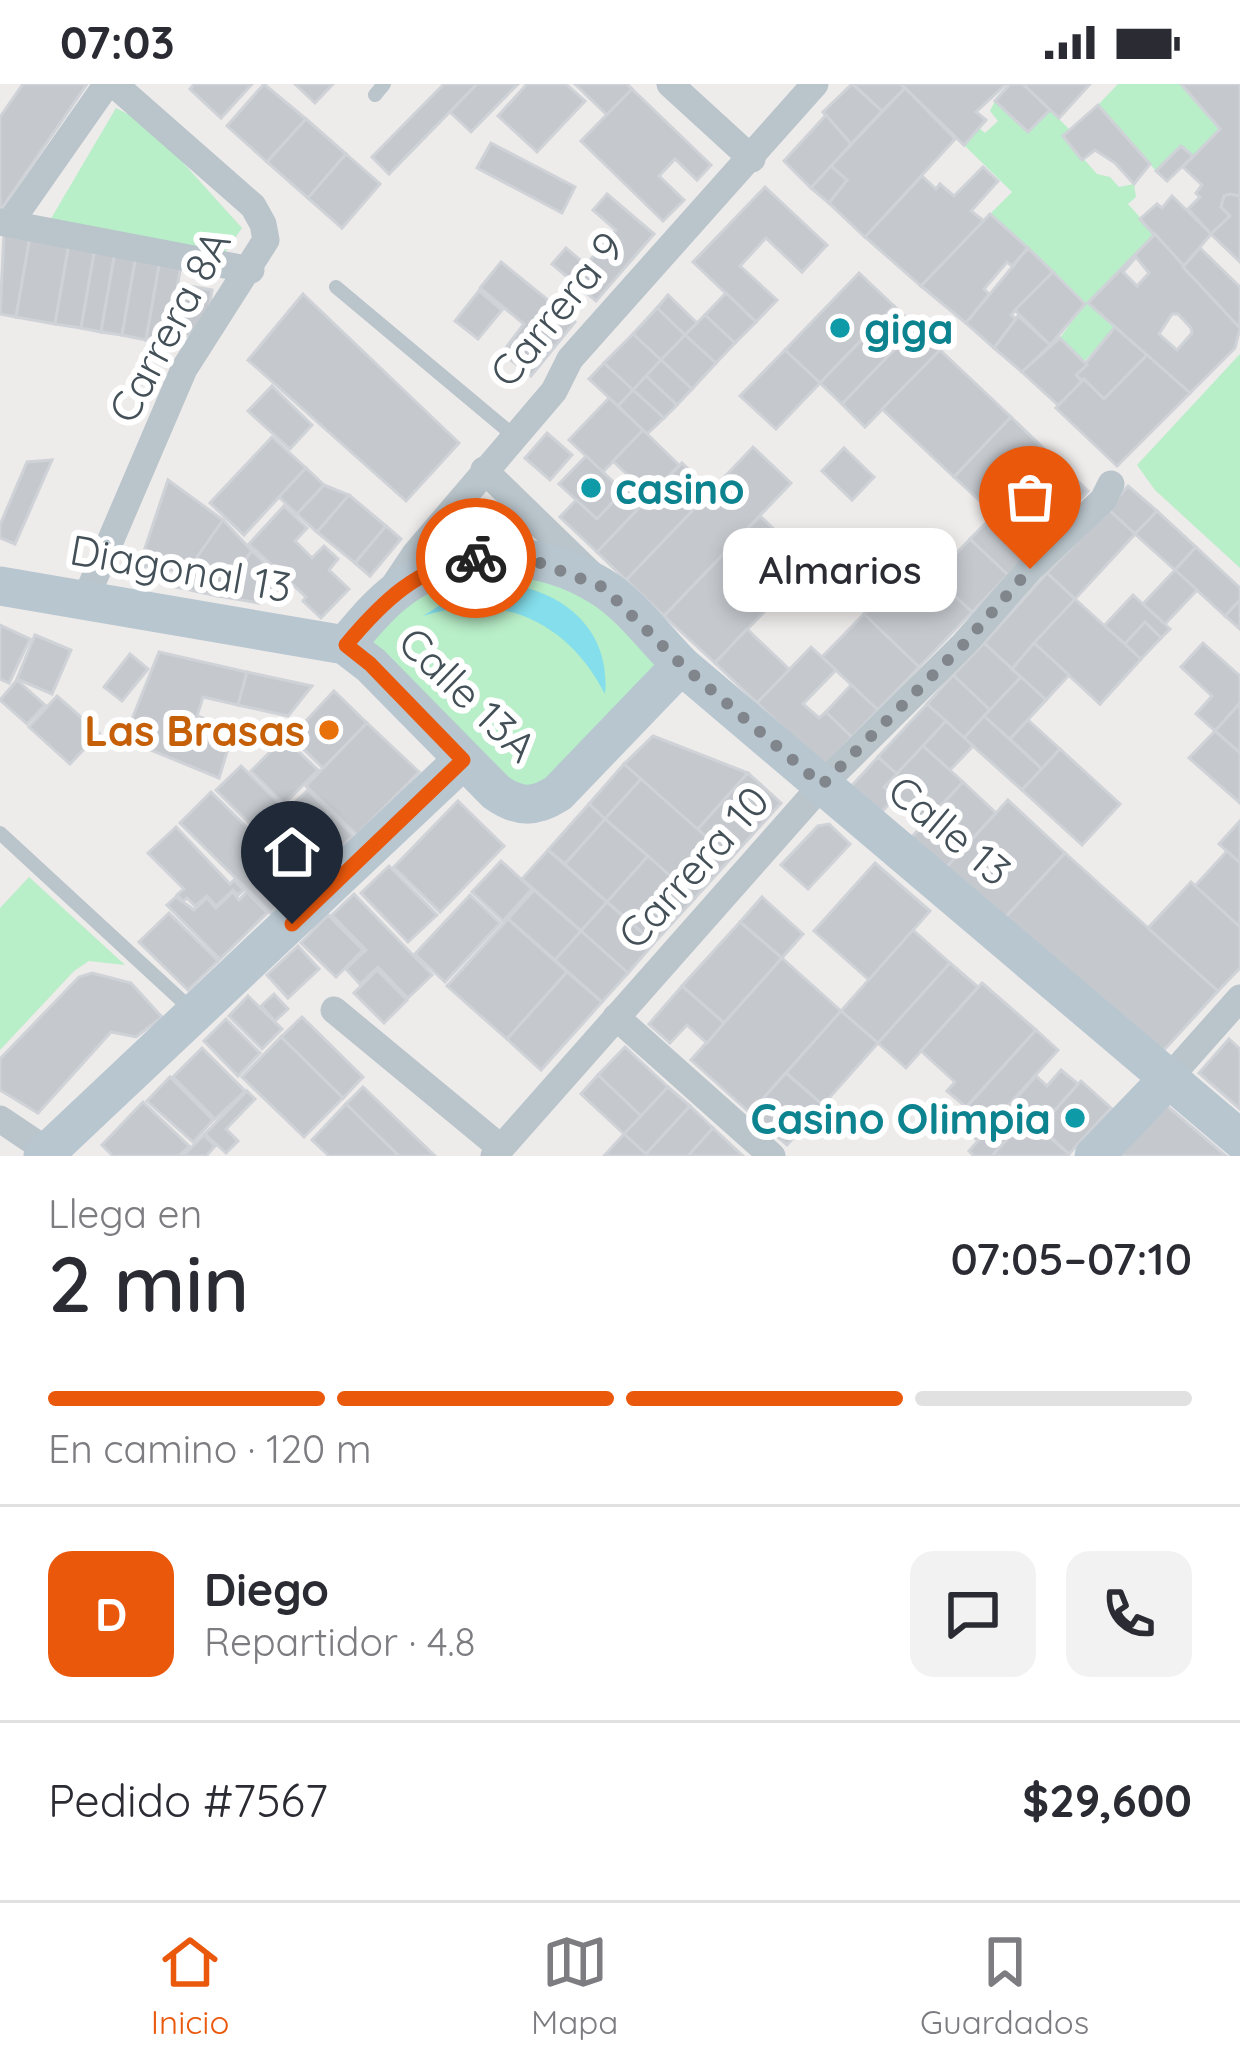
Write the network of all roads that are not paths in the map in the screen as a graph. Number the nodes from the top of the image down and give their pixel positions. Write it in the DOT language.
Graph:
graph roads {
  1 [pos="110,84"];
  2 [pos="670,84"];
  3 [pos="815,84"];
  4 [pos="752,159"];
  5 [pos="4,223"];
  6 [pos="251,270"];
  7 [pos="336,286"];
  8 [pos="514,436"];
  9 [pos="484,470"];
  10 [pos="1111,484"];
  11 [pos="0,586"];
  12 [pos="603,587"];
  13 [pos="85,600"];
  14 [pos="382,603"];
  15 [pos="346,645"];
  16 [pos="681,664"];
  17 [pos="463,760"];
  18 [pos="822,785"];
  19 [pos="0,833"];
  20 [pos="1240,998"];
  21 [pos="334,1010"];
  22 [pos="197,1015"];
  23 [pos="616,1017"];
  24 [pos="1168,1078"];
  25 [pos="0,1119"];
  26 [pos="1240,1139"];
  27 [pos="498,1152"];
  28 [pos="49,1154"];
  29 [pos="772,1156"];
  30 [pos="1094,1156"];
  1 -- 5 [label="street"];
  1 -- 6 [label="street, Carrera 8A"];
  2 -- 4 [label="street"];
  3 -- 4 [label="street, Carrera 9"];
  4 -- 8 [label="street, Carrera 9"];
  5 -- 6 [label="street"];
  6 -- 13 [label="street, Carrera 8A"];
  7 -- 8 [label="lane"];
  8 -- 9 [label="street, Carrera 9"];
  9 -- 12 [label="street, Calle 13"];
  9 -- 14 [label="street, Carrera 9"];
  10 -- 18 [label="street, Carrera 10"];
  11 -- 13 [label="main road, Diagonal 13"];
  12 -- 14 [label="main road, Calle 13"];
  12 -- 16 [label="main road, Calle 13"];
  13 -- 15 [label="main road, Diagonal 13"];
  14 -- 15 [label="main road, Calle 13"];
  15 -- 17 [label="main road, Calle 13A"];
  16 -- 17 [label="main road, Calle 13A"];
  16 -- 18 [label="main road, Calle 13"];
  17 -- 22 [label="main road"];
  18 -- 23 [label="street, Carrera 10"];
  18 -- 24 [label="main road, Calle 13"];
  19 -- 22 [label="lane"];
  20 -- 24 [label="street"];
  21 -- 27 [label="street"];
  22 -- 28 [label="main road"];
  23 -- 27 [label="street, Carrera 10"];
  23 -- 29 [label="street"];
  24 -- 26 [label="main road, Calle 13"];
  24 -- 30 [label="main road"];
  25 -- 28 [label="street"];
}
